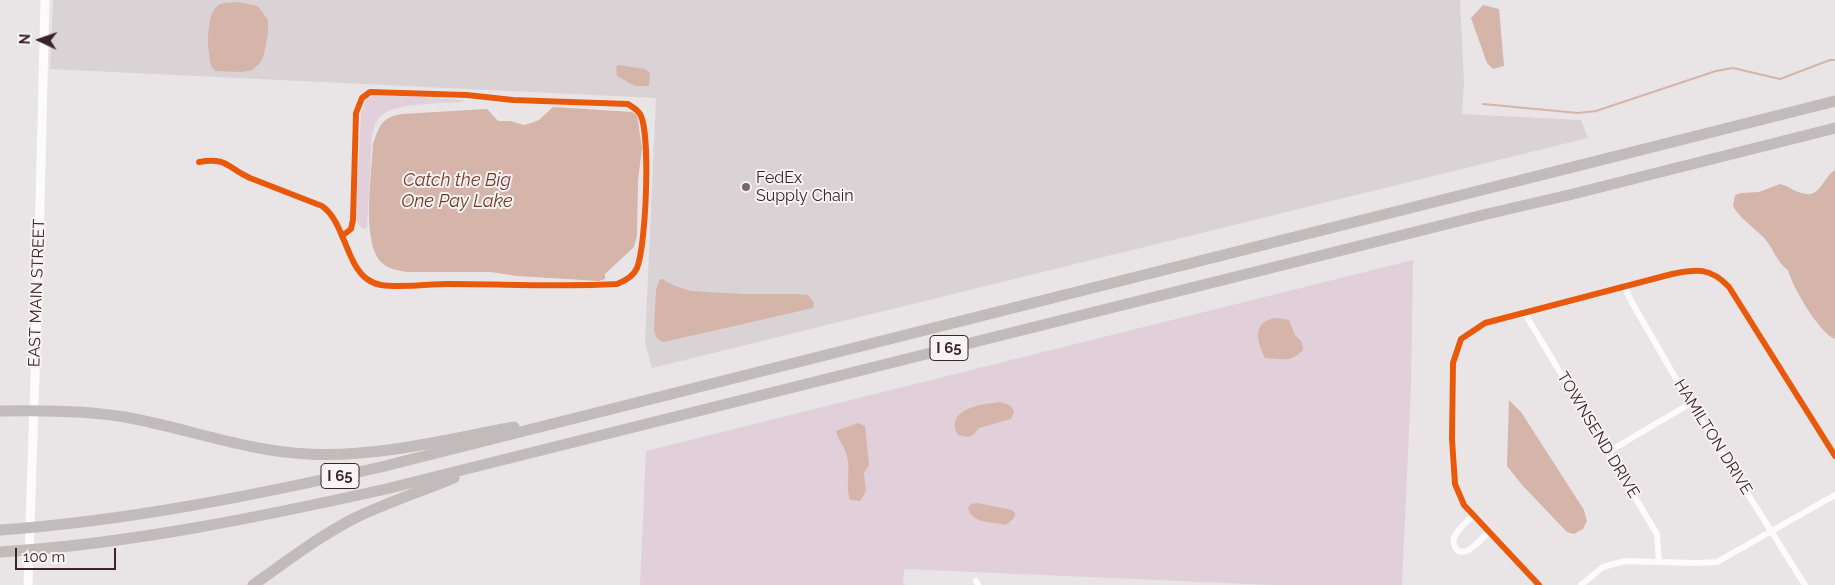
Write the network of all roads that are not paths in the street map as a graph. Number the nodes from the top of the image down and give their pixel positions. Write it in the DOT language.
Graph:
graph roads {
  1 [pos="44,0"];
  2 [pos="1835,101"];
  3 [pos="1835,128"];
  4 [pos="199,162"];
  5 [pos="342,236"];
  6 [pos="1625,287"];
  7 [pos="1524,312"];
  8 [pos="1691,403"];
  9 [pos="616,409"];
  10 [pos="34,410"];
  11 [pos="0,411"];
  12 [pos="1608,452"];
  13 [pos="1835,456"];
  14 [pos="496,462"];
  15 [pos="1835,495"];
  16 [pos="1474,515"];
  17 [pos="5,529"];
  18 [pos="1489,532"];
  19 [pos="1772,532"];
  20 [pos="5,552"];
  21 [pos="1659,562"];
  22 [pos="28,585"];
  23 [pos="253,585"];
  24 [pos="1539,585"];
  25 [pos="1581,585"];
  26 [pos="1805,585"];
  1 -- 10 [label="main road, EAST MAIN STREET"];
  2 -- 9 [label="highway, I 65"];
  3 -- 14 [label="highway, I 65"];
  4 -- 5 [label="street"];
  5 -- 5 [label="street"];
  6 -- 7 [label="street"];
  6 -- 8 [label="street, HAMILTON DRIVE"];
  6 -- 13 [label="street"];
  7 -- 12 [label="street, TOWNSEND DRIVE"];
  7 -- 16 [label="street"];
  8 -- 12 [label="street"];
  8 -- 19 [label="street, HAMILTON DRIVE"];
  9 -- 10 [label="highway"];
  9 -- 17 [label="highway, I 65"];
  10 -- 11 [label="highway"];
  10 -- 22 [label="main road, EAST MAIN STREET"];
  12 -- 21 [label="street, TOWNSEND DRIVE"];
  14 -- 20 [label="highway, I 65"];
  14 -- 23 [label="highway"];
  15 -- 19 [label="street"];
  16 -- 18 [label="street"];
  16 -- 18 [label="street"];
  18 -- 24 [label="street"];
  19 -- 21 [label="street"];
  19 -- 26 [label="street, HAMILTON DRIVE"];
  21 -- 25 [label="street"];
}
